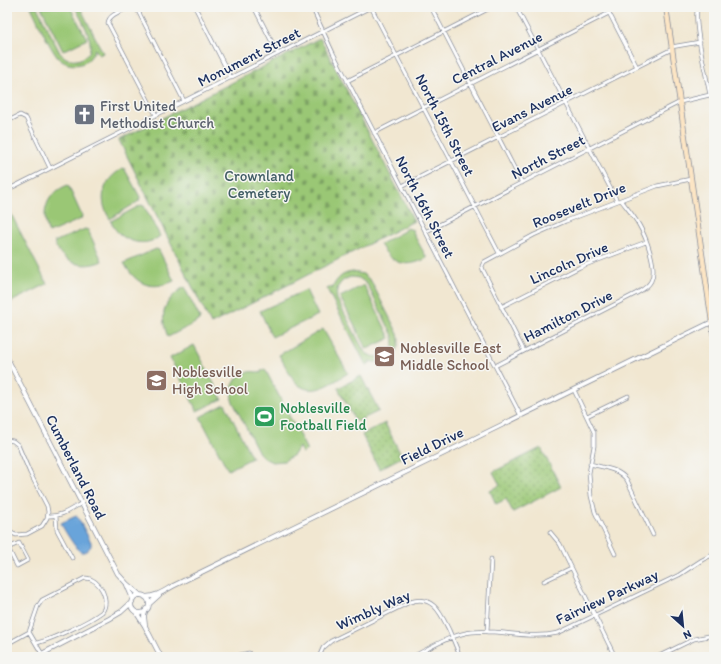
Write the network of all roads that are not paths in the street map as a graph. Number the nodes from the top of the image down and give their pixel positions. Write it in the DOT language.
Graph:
graph roads {
  1 [pos="130,7"];
  2 [pos="136,7"];
  3 [pos="195,7"];
  4 [pos="254,7"];
  5 [pos="312,7"];
  6 [pos="371,7"];
  7 [pos="431,7"];
  8 [pos="492,7"];
  9 [pos="516,7"];
  10 [pos="606,7"];
  11 [pos="666,7"];
  12 [pos="698,7"];
  13 [pos="609,13"];
  14 [pos="323,32"];
  15 [pos="444,32"];
  16 [pos="700,42"];
  17 [pos="671,48"];
  18 [pos="538,49"];
  19 [pos="278,54"];
  20 [pos="396,56"];
  21 [pos="637,67"];
  22 [pos="231,78"];
  23 [pos="347,81"];
  24 [pos="471,84"];
  25 [pos="712,94"];
  26 [pos="184,101"];
  27 [pos="680,102"];
  28 [pos="566,103"];
  29 [pos="424,108"];
  30 [pos="156,115"];
  31 [pos="7,118"];
  32 [pos="374,133"];
  33 [pos="498,137"];
  34 [pos="589,148"];
  35 [pos="451,161"];
  36 [pos="50,168"];
  37 [pos="691,179"];
  38 [pos="522,183"];
  39 [pos="7,185"];
  40 [pos="402,186"];
  41 [pos="8,190"];
  42 [pos="621,200"];
  43 [pos="617,201"];
  44 [pos="475,207"];
  45 [pos="425,232"];
  46 [pos="646,242"];
  47 [pos="499,253"];
  48 [pos="501,307"];
  49 [pos="713,322"];
  50 [pos="714,336"];
  51 [pos="524,350"];
  52 [pos="7,358"];
  53 [pos="495,366"];
  54 [pos="574,390"];
  55 [pos="628,396"];
  56 [pos="520,416"];
  57 [pos="587,416"];
  58 [pos="7,440"];
  59 [pos="590,464"];
  60 [pos="82,503"];
  61 [pos="48,516"];
  62 [pos="56,516"];
  63 [pos="7,531"];
  64 [pos="550,532"];
  65 [pos="653,535"];
  66 [pos="8,547"];
  67 [pos="615,554"];
  68 [pos="714,554"];
  69 [pos="72,558"];
  70 [pos="491,559"];
  71 [pos="571,568"];
  72 [pos="544,581"];
  73 [pos="126,584"];
  74 [pos="160,593"];
  75 [pos="140,595"];
  76 [pos="145,597"];
  77 [pos="132,600"];
  78 [pos="148,604"];
  79 [pos="146,609"];
  80 [pos="135,610"];
  81 [pos="121,612"];
  82 [pos="595,616"];
  83 [pos="145,626"];
  84 [pos="28,632"];
  85 [pos="487,632"];
  86 [pos="714,635"];
  87 [pos="452,638"];
  88 [pos="36,643"];
  89 [pos="7,644"];
  90 [pos="249,653"];
  91 [pos="42,654"];
  92 [pos="36,657"];
  93 [pos="161,657"];
  94 [pos="230,657"];
  95 [pos="319,657"];
  96 [pos="412,657"];
  97 [pos="460,657"];
  98 [pos="615,657"];
  99 [pos="657,657"];
  1 -- 30 [label="street"];
  2 -- 26 [label="street"];
  3 -- 22 [label="street"];
  4 -- 19 [label="street"];
  5 -- 14 [label="street, North 16th Street"];
  6 -- 14 [label="street, Monument Street"];
  6 -- 20 [label="street, North 15th Street"];
  7 -- 15 [label="street"];
  8 -- 15 [label="street"];
  9 -- 18 [label="street"];
  10 -- 13 [label="street"];
  11 -- 17 [label="main road"];
  12 -- 16 [label="street"];
  13 -- 18 [label="street, Central Avenue"];
  13 -- 21 [label="street"];
  14 -- 19 [label="street, Monument Street"];
  14 -- 23 [label="street, North 16th Street"];
  15 -- 20 [label="street"];
  15 -- 24 [label="street"];
  16 -- 17 [label="street, Evans Avenue"];
  16 -- 25 [label="street"];
  17 -- 21 [label="street, Evans Avenue"];
  17 -- 27 [label="main road"];
  18 -- 24 [label="street, Central Avenue"];
  18 -- 28 [label="street"];
  19 -- 22 [label="street, Monument Street"];
  20 -- 23 [label="street"];
  20 -- 29 [label="street, North 15th Street"];
  21 -- 28 [label="street, Evans Avenue"];
  22 -- 26 [label="street, Monument Street"];
  23 -- 32 [label="street, North 16th Street"];
  24 -- 29 [label="street, Central Avenue"];
  24 -- 33 [label="street"];
  25 -- 27 [label="street, North Street"];
  26 -- 30 [label="street, Monument Street"];
  27 -- 34 [label="street, North Street"];
  27 -- 37 [label="main road"];
  28 -- 33 [label="street, Evans Avenue"];
  28 -- 34 [label="street"];
  29 -- 32 [label="street, Central Avenue"];
  29 -- 35 [label="street, North 15th Street"];
  30 -- 36 [label="street, Monument Street"];
  31 -- 36 [label="street"];
  32 -- 40 [label="street, North 16th Street"];
  33 -- 35 [label="street, Evans Avenue"];
  33 -- 38 [label="street"];
  34 -- 38 [label="street, North Street"];
  34 -- 43 [label="street"];
  35 -- 40 [label="street, Evans Avenue"];
  35 -- 44 [label="street, North 15th Street"];
  36 -- 41 [label="street, Monument Street"];
  37 -- 42 [label="street, Roosevelt Drive"];
  37 -- 49 [label="main road"];
  38 -- 44 [label="street, North Street"];
  39 -- 41 [label="street"];
  40 -- 45 [label="street, North 16th Street"];
  42 -- 43 [label="street, Roosevelt Drive"];
  42 -- 46 [label="street"];
  43 -- 47 [label="street, Roosevelt Drive"];
  44 -- 45 [label="street, North Street"];
  44 -- 47 [label="street, North 15th Street"];
  45 -- 53 [label="street, North 16th Street"];
  46 -- 48 [label="street, Lincoln Drive"];
  46 -- 51 [label="street, Hamilton Drive"];
  47 -- 48 [label="street, Roosevelt Drive"];
  48 -- 51 [label="street"];
  49 -- 50 [label="main road"];
  49 -- 54 [label="street, Field Drive"];
  51 -- 53 [label="street, Hamilton Drive"];
  52 -- 60 [label="street, Cumberland Road"];
  53 -- 56 [label="street, North 16th Street"];
  54 -- 56 [label="street, Field Drive"];
  54 -- 57 [label="street"];
  55 -- 57 [label="street"];
  56 -- 74 [label="street, Field Drive"];
  57 -- 59 [label="street"];
  58 -- 61 [label="street"];
  59 -- 65 [label="street"];
  59 -- 67 [label="street"];
  60 -- 62 [label="street"];
  60 -- 73 [label="street, Cumberland Road"];
  61 -- 62 [label="street"];
  61 -- 63 [label="street"];
  62 -- 69 [label="street"];
  64 -- 71 [label="street"];
  66 -- 66 [label="street"];
  68 -- 82 [label="street, Fairview Parkway"];
  70 -- 85 [label="street"];
  71 -- 72 [label="street"];
  71 -- 82 [label="street"];
  73 -- 75 [label="street, Cumberland Road"];
  73 -- 77 [label="street, Cumberland Road"];
  74 -- 76 [label="street"];
  74 -- 78 [label="street"];
  75 -- 76 [label="street"];
  75 -- 77 [label="street"];
  76 -- 78 [label="street"];
  77 -- 80 [label="street"];
  77 -- 81 [label="street"];
  78 -- 79 [label="street"];
  79 -- 80 [label="street"];
  79 -- 83 [label="street"];
  80 -- 81 [label="street"];
  80 -- 83 [label="street"];
  81 -- 91 [label="street"];
  82 -- 85 [label="street, Fairview Parkway"];
  82 -- 98 [label="street"];
  83 -- 93 [label="street"];
  84 -- 88 [label="street"];
  84 -- 88 [label="street"];
  84 -- 89 [label="street"];
  85 -- 87 [label="street, Fairview Parkway"];
  86 -- 99 [label="street"];
  87 -- 95 [label="street, Wimbly Way"];
  87 -- 96 [label="street, Fairview Parkway"];
  87 -- 97 [label="street, Wimbly Way"];
  88 -- 91 [label="street"];
  90 -- 94 [label="street"];
  91 -- 92 [label="street"];
}
